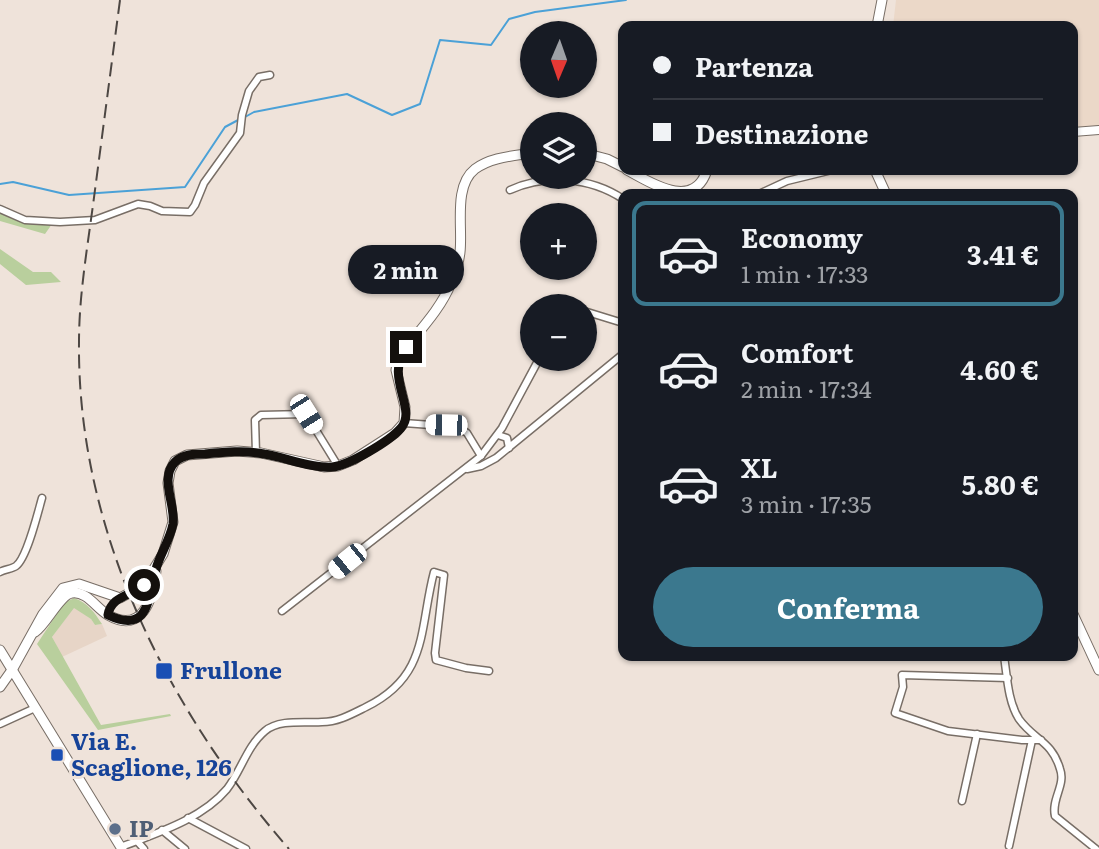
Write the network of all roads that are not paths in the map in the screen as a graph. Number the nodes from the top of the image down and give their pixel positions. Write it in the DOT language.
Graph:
graph roads {
  1 [pos="882,0"];
  2 [pos="878,21"];
  3 [pos="270,75"];
  4 [pos="1099,130"];
  5 [pos="1078,132"];
  6 [pos="520,155"];
  7 [pos="597,156"];
  8 [pos="618,165"];
  9 [pos="636,175"];
  10 [pos="706,175"];
  11 [pos="812,175"];
  12 [pos="661,189"];
  13 [pos="692,189"];
  14 [pos="770,189"];
  15 [pos="510,190"];
  16 [pos="618,196"];
  17 [pos="0,209"];
  18 [pos="597,315"];
  19 [pos="618,321"];
  20 [pos="618,358"];
  21 [pos="533,371"];
  22 [pos="404,423"];
  23 [pos="498,435"];
  24 [pos="509,447"];
  25 [pos="256,453"];
  26 [pos="481,456"];
  27 [pos="486,464"];
  28 [pos="338,466"];
  29 [pos="462,471"];
  30 [pos="42,498"];
  31 [pos="156,569"];
  32 [pos="0,572"];
  33 [pos="120,598"];
  34 [pos="282,611"];
  35 [pos="108,615"];
  36 [pos="1078,625"];
  37 [pos="34,633"];
  38 [pos="0,650"];
  39 [pos="1005,661"];
  40 [pos="1098,667"];
  41 [pos="12,670"];
  42 [pos="489,671"];
  43 [pos="1008,678"];
  44 [pos="0,687"];
  45 [pos="34,708"];
  46 [pos="0,724"];
  47 [pos="977,734"];
  48 [pos="1032,740"];
  49 [pos="1041,740"];
  50 [pos="962,801"];
  51 [pos="188,818"];
  52 [pos="162,830"];
  53 [pos="137,841"];
  54 [pos="1009,846"];
  55 [pos="121,848"];
  56 [pos="144,849"];
  57 [pos="185,849"];
  58 [pos="246,849"];
  59 [pos="1096,849"];
  1 -- 2 [label="main road"];
  3 -- 17 [label="street"];
  4 -- 5 [label="street"];
  6 -- 22 [label="main road"];
  7 -- 8 [label="main road"];
  9 -- 12 [label="main road"];
  10 -- 13 [label="main road"];
  11 -- 14 [label="street"];
  15 -- 16 [label="street"];
  18 -- 19 [label="street"];
  20 -- 24 [label="street"];
  21 -- 23 [label="street"];
  22 -- 26 [label="street"];
  22 -- 28 [label="main road"];
  23 -- 24 [label="street"];
  23 -- 26 [label="street"];
  24 -- 27 [label="street"];
  25 -- 28 [label="main road"];
  25 -- 28 [label="street"];
  25 -- 31 [label="main road"];
  26 -- 27 [label="street"];
  26 -- 29 [label="street"];
  27 -- 29 [label="street"];
  29 -- 34 [label="street"];
  30 -- 32 [label="street"];
  31 -- 33 [label="main road"];
  31 -- 35 [label="main road"];
  33 -- 35 [label="main road"];
  33 -- 37 [label="main road"];
  35 -- 37 [label="main road"];
  36 -- 40 [label="main road"];
  37 -- 41 [label="main road"];
  38 -- 41 [label="main road"];
  39 -- 43 [label="street"];
  41 -- 44 [label="main road"];
  41 -- 45 [label="main road"];
  42 -- 51 [label="street"];
  43 -- 47 [label="street"];
  43 -- 49 [label="street"];
  45 -- 46 [label="street"];
  45 -- 55 [label="main road"];
  47 -- 48 [label="street"];
  47 -- 50 [label="street"];
  48 -- 49 [label="street"];
  48 -- 54 [label="street"];
  49 -- 59 [label="street"];
  51 -- 52 [label="street"];
  51 -- 58 [label="street"];
  52 -- 53 [label="street"];
  52 -- 57 [label="street"];
  53 -- 55 [label="street"];
  53 -- 56 [label="street"];
}
